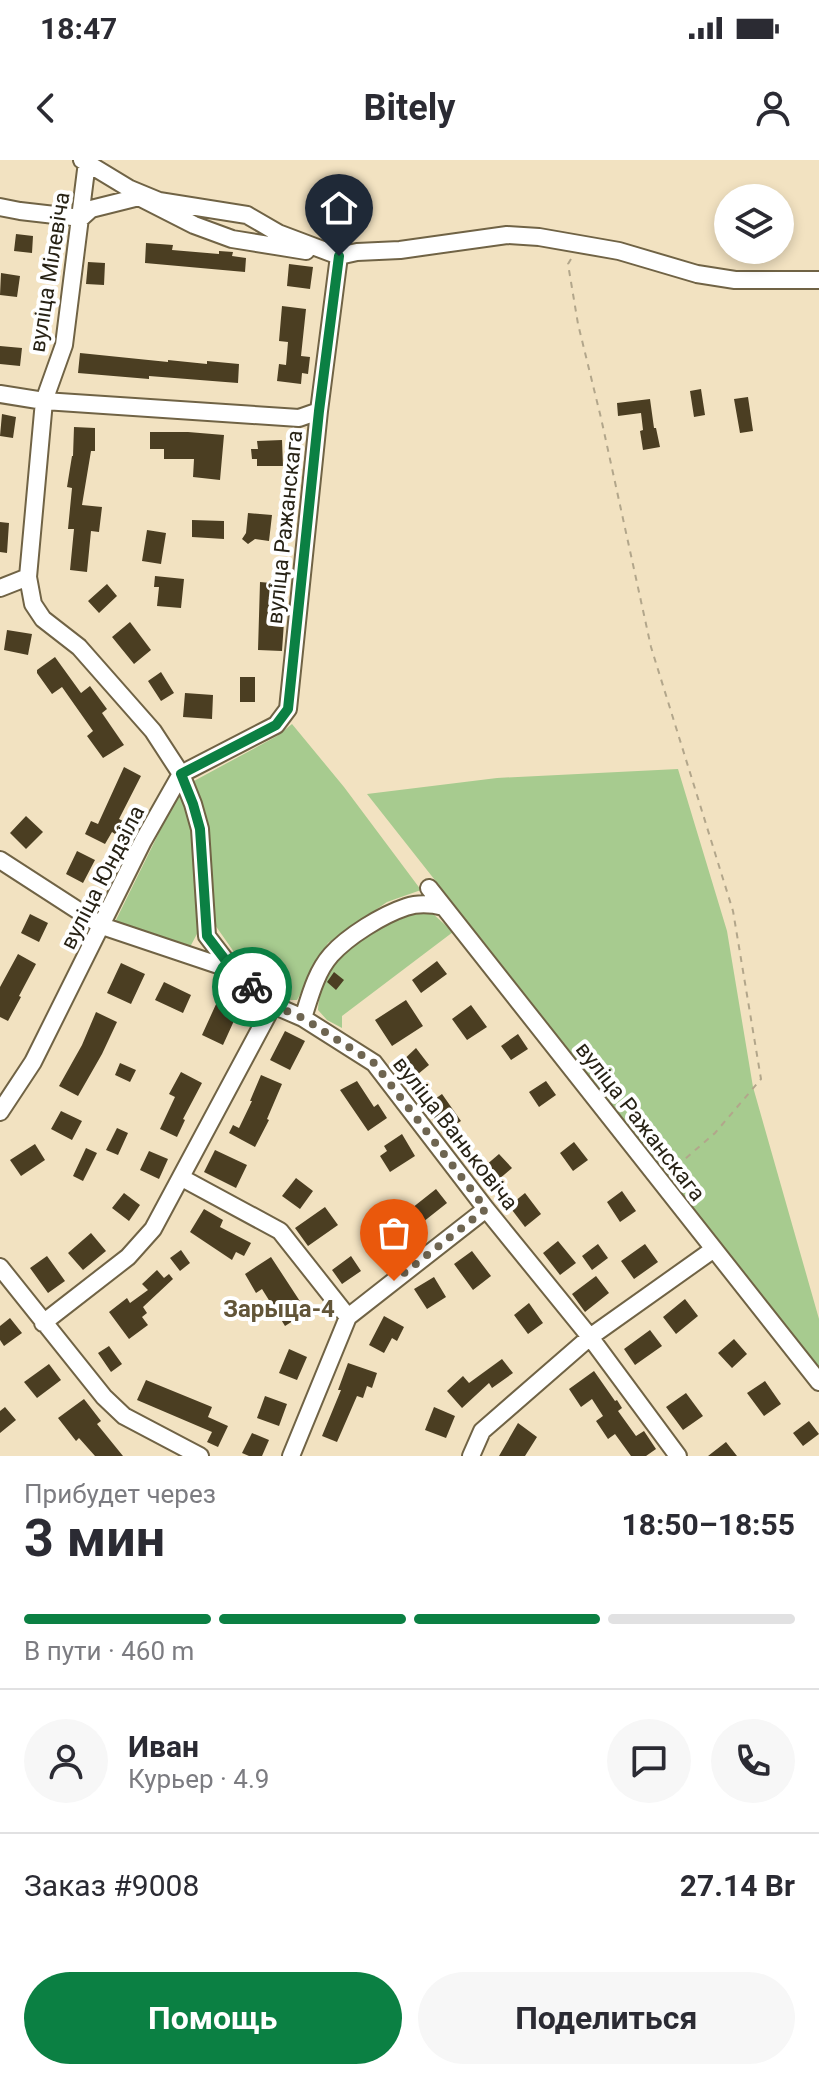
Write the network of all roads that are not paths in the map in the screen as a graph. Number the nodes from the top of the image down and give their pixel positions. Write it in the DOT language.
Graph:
graph roads {
  1 [pos="84,161"];
  2 [pos="0,207"];
  3 [pos="81,218"];
  4 [pos="339,256"];
  5 [pos="819,280"];
  6 [pos="0,394"];
  7 [pos="44,401"];
  8 [pos="319,411"];
  9 [pos="28,577"];
  10 [pos="0,588"];
  11 [pos="181,774"];
  12 [pos="1,862"];
  13 [pos="429,888"];
  14 [pos="444,907"];
  15 [pos="102,926"];
  16 [pos="233,970"];
  17 [pos="273,1005"];
  18 [pos="303,1018"];
  19 [pos="0,1112"];
  20 [pos="182,1178"];
  21 [pos="486,1209"];
  22 [pos="714,1249"];
  23 [pos="0,1267"];
  24 [pos="348,1317"];
  25 [pos="43,1323"];
  26 [pos="590,1337"];
  27 [pos="819,1382"];
  28 [pos="200,1456"];
  29 [pos="291,1456"];
  30 [pos="471,1456"];
  31 [pos="678,1456"];
  1 -- 3 [label="street, вуліца Мілевіча"];
  1 -- 4 [label="street"];
  2 -- 3 [label="street"];
  3 -- 4 [label="street"];
  3 -- 7 [label="street, вуліца Мілевіча"];
  4 -- 5 [label="street"];
  4 -- 8 [label="street, вуліца Ражанскага"];
  6 -- 7 [label="street"];
  7 -- 8 [label="street"];
  7 -- 9 [label="street, вуліца Мілевіча"];
  8 -- 11 [label="street, вуліца Ражанскага"];
  9 -- 10 [label="street"];
  9 -- 11 [label="street"];
  11 -- 15 [label="street, вуліца Юндзіла"];
  11 -- 16 [label="street"];
  12 -- 15 [label="street, вуліца Ваньковіча"];
  13 -- 14 [label="street, вуліца Ражанскага"];
  14 -- 18 [label="street"];
  14 -- 22 [label="street, вуліца Ражанскага"];
  15 -- 16 [label="street, вуліца Ваньковіча"];
  15 -- 19 [label="street, вуліца Юндзіла"];
  16 -- 17 [label="street, вуліца Ваньковіча"];
  17 -- 18 [label="street, вуліца Ваньковіча"];
  17 -- 20 [label="street"];
  18 -- 21 [label="street, вуліца Ваньковіча"];
  20 -- 24 [label="street"];
  20 -- 25 [label="street"];
  21 -- 24 [label="street"];
  21 -- 26 [label="street, вуліца Ваньковіча"];
  22 -- 26 [label="street"];
  22 -- 27 [label="street, вуліца Ражанскага"];
  23 -- 25 [label="street"];
  24 -- 29 [label="street"];
  25 -- 28 [label="street"];
  26 -- 30 [label="street"];
  26 -- 31 [label="street, вуліца Ваньковіча"];
}
